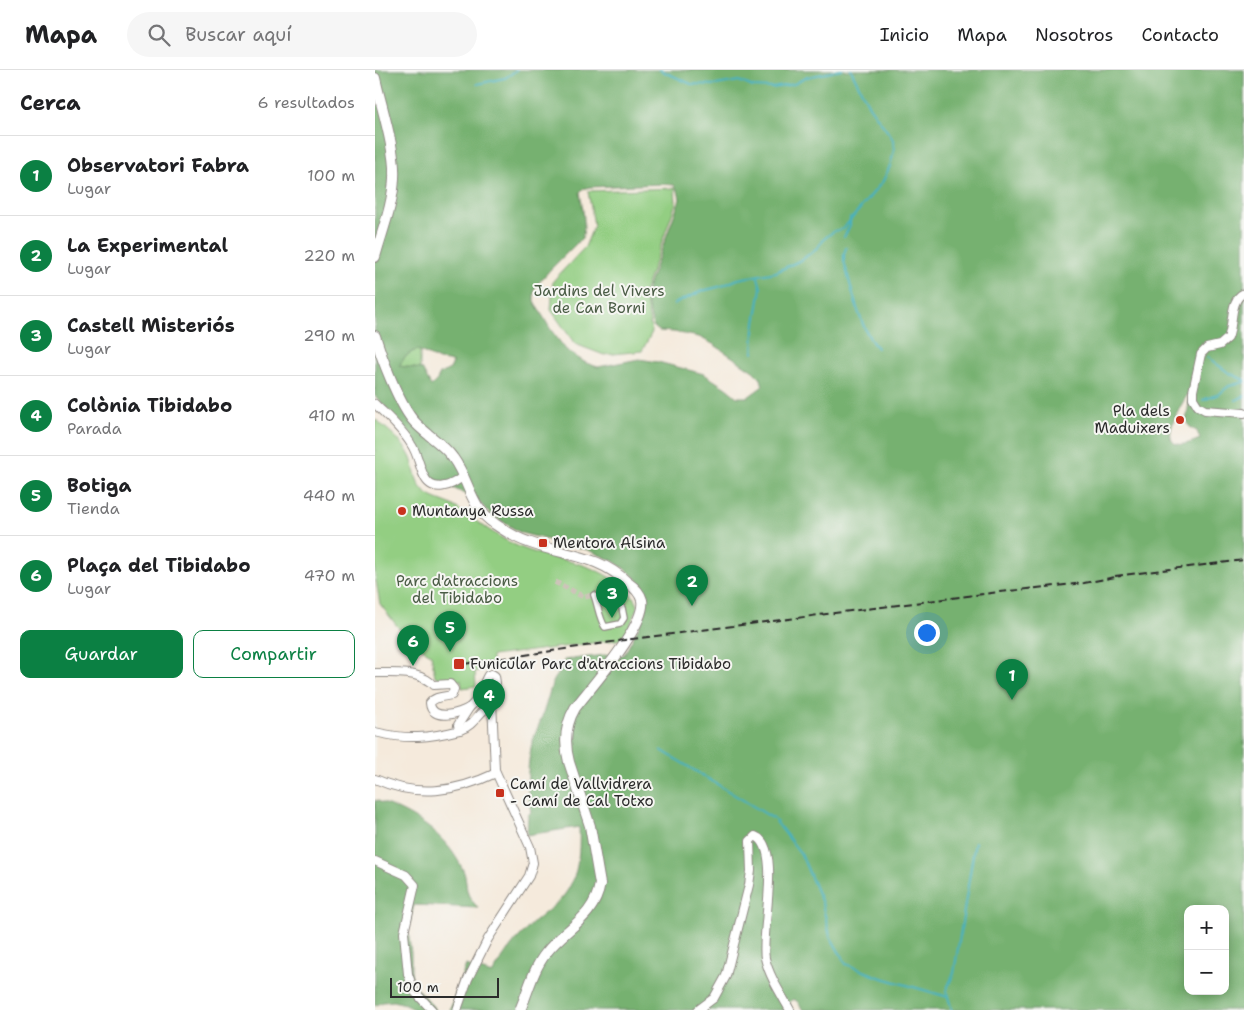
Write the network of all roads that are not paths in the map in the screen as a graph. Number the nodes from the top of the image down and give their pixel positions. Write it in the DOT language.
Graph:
graph roads {
  1 [pos="375,78"];
  2 [pos="375,257"];
  3 [pos="1244,293"];
  4 [pos="375,336"];
  5 [pos="375,404"];
  6 [pos="1244,412"];
  7 [pos="463,476"];
  8 [pos="594,594"];
  9 [pos="622,608"];
  10 [pos="375,673"];
  11 [pos="492,705"];
  12 [pos="470,707"];
  13 [pos="460,730"];
  14 [pos="375,732"];
  15 [pos="496,773"];
  16 [pos="375,779"];
  17 [pos="375,861"];
  18 [pos="432,1010"];
  19 [pos="457,1010"];
  20 [pos="520,1010"];
  21 [pos="698,1010"];
  22 [pos="790,1010"];
  1 -- 2 [label="street"];
  3 -- 6 [label="street"];
  4 -- 7 [label="street"];
  5 -- 7 [label="street"];
  7 -- 20 [label="street"];
  8 -- 9 [label="street"];
  10 -- 12 [label="street"];
  11 -- 12 [label="street"];
  11 -- 13 [label="street"];
  11 -- 15 [label="street"];
  12 -- 13 [label="street"];
  13 -- 14 [label="street"];
  15 -- 16 [label="street"];
  15 -- 19 [label="street"];
  17 -- 18 [label="street"];
  21 -- 22 [label="street"];
}
